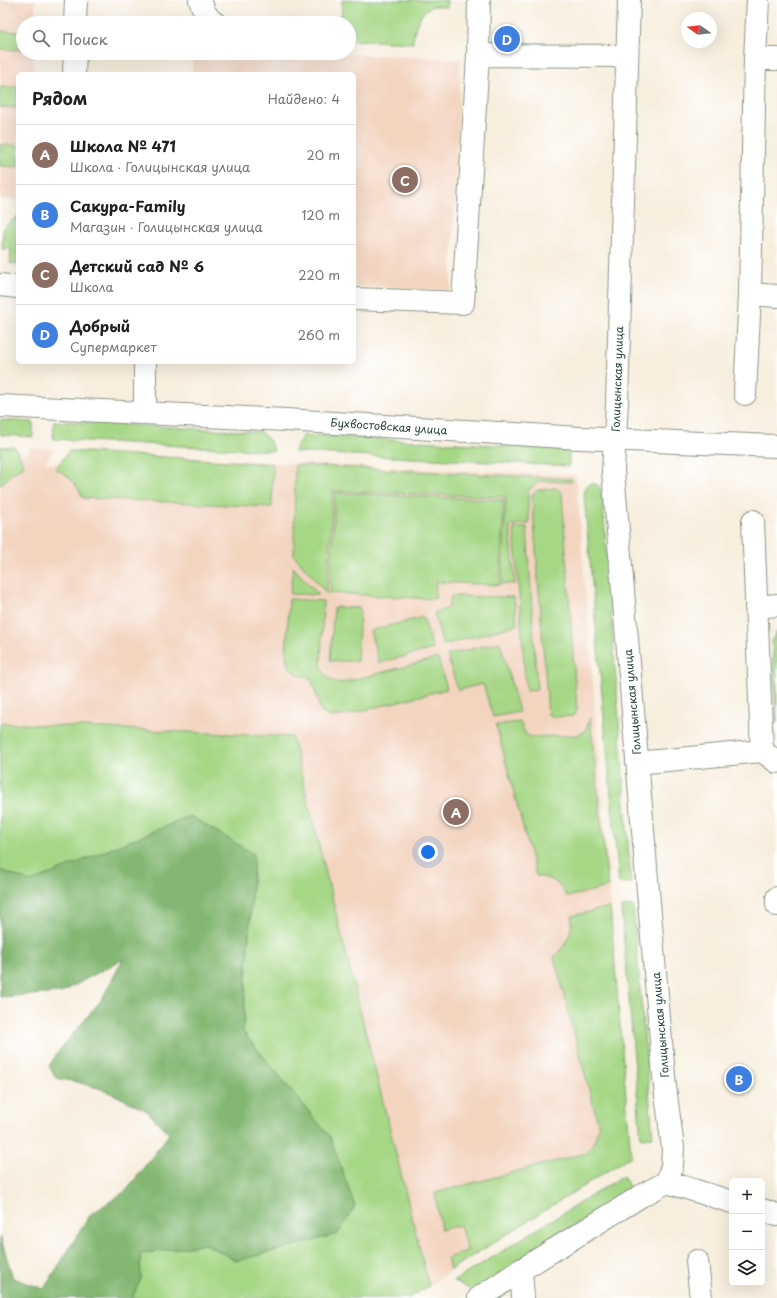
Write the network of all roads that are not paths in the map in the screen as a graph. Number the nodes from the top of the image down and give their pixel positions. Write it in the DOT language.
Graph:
graph roads {
  1 [pos="76,0"];
  2 [pos="200,0"];
  3 [pos="479,0"];
  4 [pos="629,0"];
  5 [pos="758,0"];
  6 [pos="75,16"];
  7 [pos="207,16"];
  8 [pos="478,55"];
  9 [pos="627,56"];
  10 [pos="755,59"];
  11 [pos="777,59"];
  12 [pos="75,60"];
  13 [pos="74,72"];
  14 [pos="0,285"];
  15 [pos="16,287"];
  16 [pos="750,294"];
  17 [pos="777,296"];
  18 [pos="356,299"];
  19 [pos="145,364"];
  20 [pos="745,394"];
  21 [pos="0,406"];
  22 [pos="145,413"];
  23 [pos="615,439"];
  24 [pos="777,446"];
  25 [pos="753,521"];
  26 [pos="767,606"];
  27 [pos="769,756"];
  28 [pos="637,764"];
  29 [pos="777,898"];
  30 [pos="777,906"];
  31 [pos="667,1182"];
  32 [pos="729,1201"];
  33 [pos="765,1211"];
  34 [pos="777,1215"];
  35 [pos="697,1261"];
  36 [pos="521,1270"];
  37 [pos="479,1298"];
  38 [pos="523,1298"];
  39 [pos="701,1298"];
  1 -- 6 [label="street"];
  2 -- 7 [label="street"];
  3 -- 8 [label="street"];
  4 -- 9 [label="street, Голицынская улица"];
  5 -- 10 [label="street"];
  8 -- 9 [label="street"];
  8 -- 18 [label="street"];
  9 -- 23 [label="street, Голицынская улица"];
  10 -- 11 [label="street"];
  10 -- 16 [label="street"];
  12 -- 13 [label="street"];
  14 -- 15 [label="street"];
  16 -- 17 [label="street"];
  16 -- 20 [label="street"];
  19 -- 22 [label="street"];
  21 -- 22 [label="street, Бухвостовская улица"];
  22 -- 23 [label="street, Бухвостовская улица"];
  23 -- 24 [label="street, Бухвостовская улица"];
  23 -- 28 [label="street, Голицынская улица"];
  25 -- 26 [label="street"];
  26 -- 27 [label="street"];
  27 -- 28 [label="street"];
  28 -- 31 [label="street, Голицынская улица"];
  29 -- 30 [label="street"];
  31 -- 32 [label="street"];
  31 -- 36 [label="street"];
  33 -- 34 [label="street"];
  35 -- 39 [label="street"];
  36 -- 37 [label="street"];
  36 -- 38 [label="street"];
}
